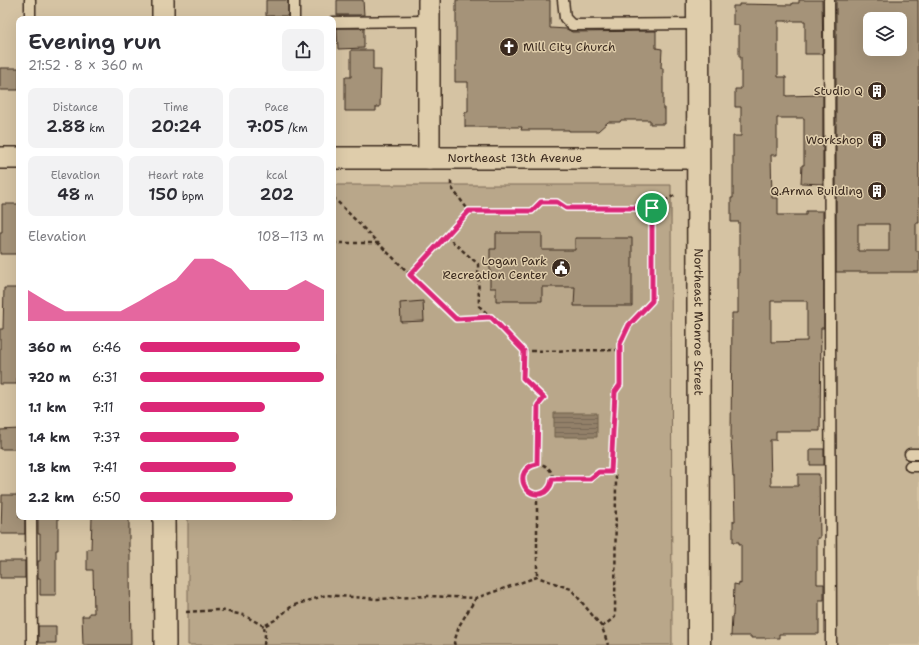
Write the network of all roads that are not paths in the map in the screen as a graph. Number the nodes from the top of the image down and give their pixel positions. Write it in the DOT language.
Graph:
graph roads {
  1 [pos="30,0"];
  2 [pos="163,0"];
  3 [pos="294,0"];
  4 [pos="429,0"];
  5 [pos="563,0"];
  6 [pos="698,0"];
  7 [pos="829,0"];
  8 [pos="30,16"];
  9 [pos="163,16"];
  10 [pos="294,16"];
  11 [pos="429,21"];
  12 [pos="336,22"];
  13 [pos="698,24"];
  14 [pos="0,158"];
  15 [pos="16,158"];
  16 [pos="336,158"];
  17 [pos="429,158"];
  18 [pos="698,158"];
  19 [pos="31,520"];
  20 [pos="164,520"];
  21 [pos="32,645"];
  22 [pos="165,645"];
  23 [pos="699,645"];
  24 [pos="831,645"];
  1 -- 8 [label="lane"];
  2 -- 9 [label="street"];
  3 -- 10 [label="lane"];
  4 -- 11 [label="street"];
  5 -- 13 [label="lane"];
  6 -- 13 [label="street, Northeast Monroe Street"];
  7 -- 24 [label="lane"];
  11 -- 12 [label="lane"];
  11 -- 17 [label="street"];
  13 -- 18 [label="street, Northeast Monroe Street"];
  14 -- 15 [label="street"];
  16 -- 17 [label="street, Northeast 13th Avenue"];
  17 -- 18 [label="street, Northeast 13th Avenue"];
  18 -- 23 [label="street, Northeast Monroe Street"];
  19 -- 21 [label="lane"];
  20 -- 22 [label="street"];
}
